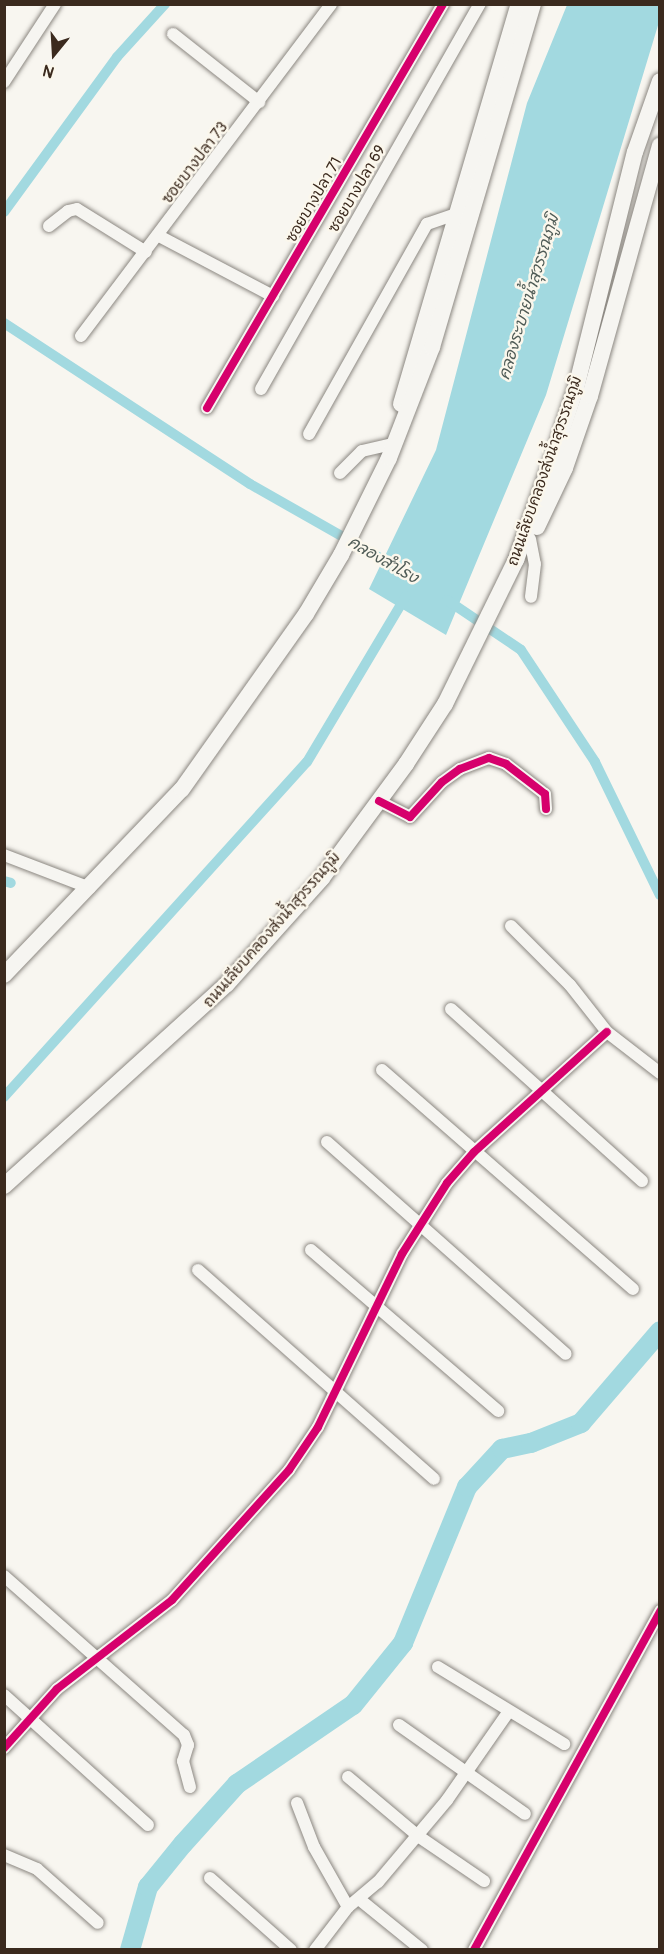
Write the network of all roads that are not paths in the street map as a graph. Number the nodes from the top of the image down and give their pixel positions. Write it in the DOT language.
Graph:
graph roads {
  1 [pos="56,4"];
  2 [pos="331,4"];
  3 [pos="443,4"];
  4 [pos="480,4"];
  5 [pos="519,4"];
  6 [pos="534,4"];
  7 [pos="174,34"];
  8 [pos="660,81"];
  9 [pos="4,82"];
  10 [pos="259,102"];
  11 [pos="660,146"];
  12 [pos="456,214"];
  13 [pos="49,226"];
  14 [pos="159,236"];
  15 [pos="146,252"];
  16 [pos="273,296"];
  17 [pos="81,336"];
  18 [pos="261,389"];
  19 [pos="207,408"];
  20 [pos="309,434"];
  21 [pos="388,457"];
  22 [pos="340,473"];
  23 [pos="530,539"];
  24 [pos="518,557"];
  25 [pos="531,597"];
  26 [pos="379,801"];
  27 [pos="546,809"];
  28 [pos="4,855"];
  29 [pos="90,888"];
  30 [pos="511,926"];
  31 [pos="4,975"];
  32 [pos="451,1009"];
  33 [pos="607,1032"];
  34 [pos="382,1070"];
  35 [pos="660,1073"];
  36 [pos="543,1093"];
  37 [pos="327,1142"];
  38 [pos="474,1152"];
  39 [pos="642,1181"];
  40 [pos="4,1186"];
  41 [pos="420,1223"];
  42 [pos="311,1250"];
  43 [pos="198,1270"];
  44 [pos="633,1288"];
  45 [pos="376,1306"];
  46 [pos="566,1354"];
  47 [pos="336,1390"];
  48 [pos="498,1411"];
  49 [pos="434,1479"];
  50 [pos="4,1576"];
  51 [pos="660,1611"];
  52 [pos="97,1659"];
  53 [pos="438,1667"];
  54 [pos="4,1695"];
  55 [pos="509,1711"];
  56 [pos="29,1717"];
  57 [pos="399,1725"];
  58 [pos="564,1744"];
  59 [pos="4,1748"];
  60 [pos="467,1772"];
  61 [pos="348,1777"];
  62 [pos="190,1787"];
  63 [pos="297,1803"];
  64 [pos="525,1814"];
  65 [pos="148,1825"];
  66 [pos="418,1836"];
  67 [pos="4,1855"];
  68 [pos="210,1878"];
  69 [pos="484,1881"];
  70 [pos="359,1899"];
  71 [pos="348,1907"];
  72 [pos="98,1923"];
  73 [pos="291,1950"];
  74 [pos="315,1950"];
  75 [pos="422,1950"];
  76 [pos="474,1950"];
  1 -- 9 [label="street"];
  2 -- 10 [label="street, ซอยบางปลา 73"];
  3 -- 16 [label="street, ซอยบางปลา 71"];
  4 -- 18 [label="street, ซอยบางปลา 69"];
  5 -- 12 [label="main road"];
  6 -- 21 [label="main road"];
  7 -- 10 [label="street"];
  8 -- 24 [label="main road, ถนนเลียบคลองส่งน้ำสุวรรณภูมิ"];
  10 -- 14 [label="street, ซอยบางปลา 73"];
  11 -- 23 [label="main road"];
  12 -- 20 [label="street"];
  12 -- 21 [label="main road"];
  13 -- 15 [label="street"];
  14 -- 15 [label="street, ซอยบางปลา 73"];
  14 -- 16 [label="street"];
  15 -- 17 [label="street, ซอยบางปลา 73"];
  16 -- 19 [label="street, ซอยบางปลา 71"];
  21 -- 22 [label="street"];
  21 -- 29 [label="main road"];
  23 -- 24 [label="main road"];
  23 -- 25 [label="street"];
  24 -- 26 [label="main road, ถนนเลียบคลองส่งน้ำสุวรรณภูมิ"];
  26 -- 27 [label="street"];
  26 -- 40 [label="main road, ถนนเลียบคลองส่งน้ำสุวรรณภูมิ"];
  28 -- 29 [label="street"];
  29 -- 31 [label="main road"];
  30 -- 33 [label="street"];
  32 -- 36 [label="street"];
  33 -- 35 [label="street"];
  33 -- 36 [label="street"];
  34 -- 38 [label="street"];
  36 -- 38 [label="street"];
  36 -- 39 [label="street"];
  37 -- 41 [label="street"];
  38 -- 41 [label="street"];
  38 -- 44 [label="street"];
  41 -- 45 [label="street"];
  41 -- 46 [label="street"];
  42 -- 45 [label="street"];
  43 -- 47 [label="street"];
  45 -- 47 [label="street"];
  45 -- 48 [label="street"];
  47 -- 49 [label="street"];
  47 -- 52 [label="street"];
  50 -- 52 [label="street"];
  51 -- 76 [label="street"];
  52 -- 56 [label="street"];
  52 -- 62 [label="street"];
  53 -- 55 [label="street"];
  54 -- 56 [label="street"];
  55 -- 58 [label="street"];
  55 -- 60 [label="street"];
  56 -- 59 [label="street"];
  56 -- 65 [label="street"];
  57 -- 60 [label="street"];
  60 -- 64 [label="street"];
  60 -- 66 [label="street"];
  61 -- 66 [label="street"];
  63 -- 71 [label="street"];
  66 -- 69 [label="street"];
  66 -- 70 [label="street"];
  67 -- 72 [label="street"];
  68 -- 73 [label="street"];
  70 -- 71 [label="street"];
  70 -- 75 [label="street"];
  71 -- 74 [label="street"];
}
